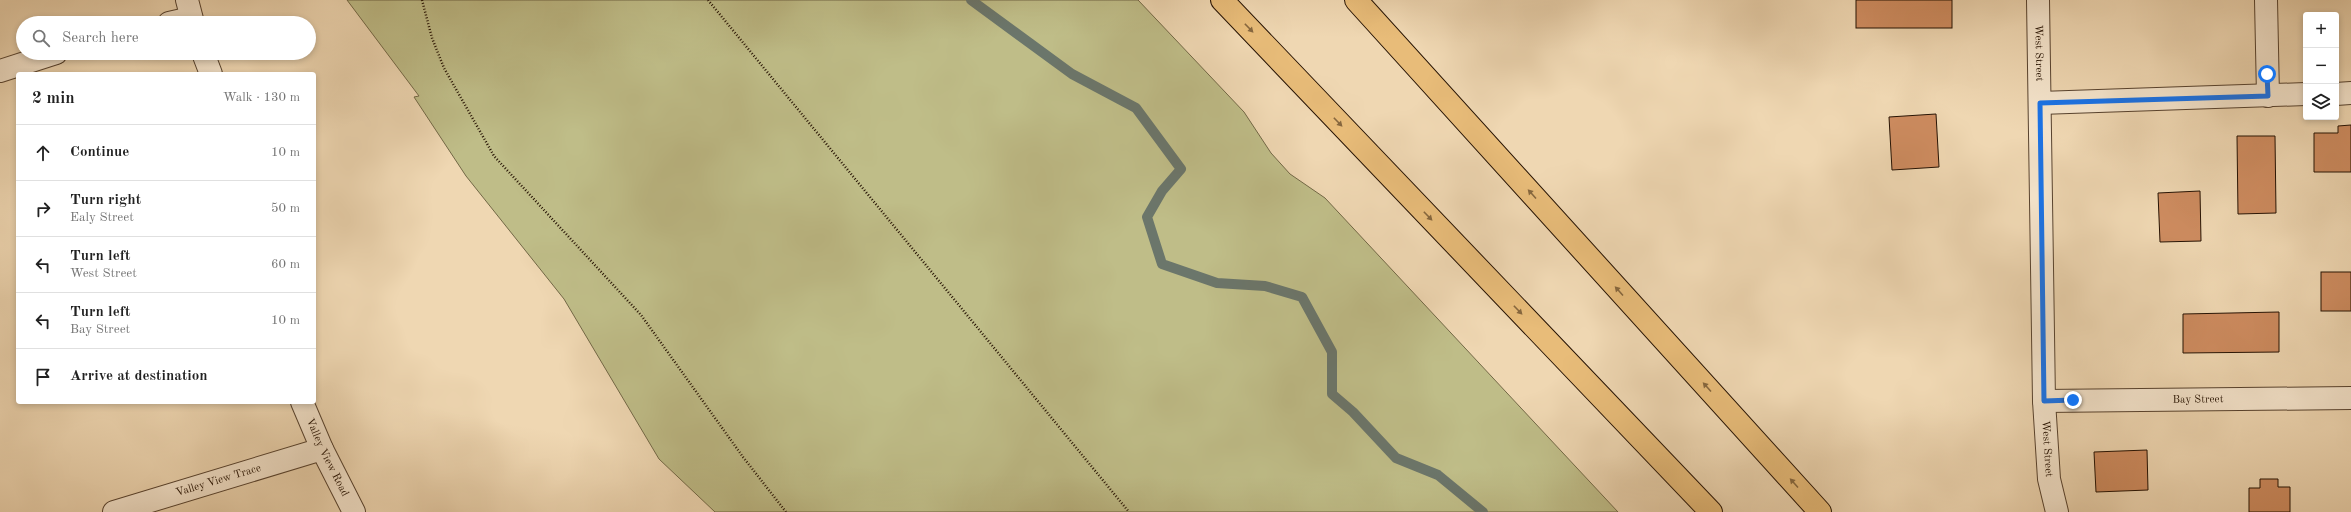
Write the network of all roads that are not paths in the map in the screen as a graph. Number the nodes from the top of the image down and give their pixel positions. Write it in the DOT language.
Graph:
graph roads {
  1 [pos="1222,0"];
  2 [pos="1356,0"];
  3 [pos="2038,0"];
  4 [pos="2266,0"];
  5 [pos="34,60"];
  6 [pos="206,60"];
  7 [pos="0,71"];
  8 [pos="210,72"];
  9 [pos="2351,93"];
  10 [pos="2303,94"];
  11 [pos="2339,94"];
  12 [pos="2268,96"];
  13 [pos="2040,103"];
  14 [pos="2351,398"];
  15 [pos="2044,401"];
  16 [pos="303,404"];
  17 [pos="322,449"];
  18 [pos="114,512"];
  19 [pos="354,512"];
  20 [pos="1711,512"];
  21 [pos="1820,512"];
  22 [pos="2057,512"];
  1 -- 20 [label="highway, one-way"];
  21 -- 2 [label="highway, one-way"];
  3 -- 13 [label="street, West Street"];
  4 -- 12 [label="street"];
  5 -- 7 [label="street"];
  6 -- 8 [label="street"];
  9 -- 11 [label="street"];
  10 -- 12 [label="street"];
  12 -- 13 [label="street"];
  13 -- 15 [label="street, West Street"];
  14 -- 15 [label="street, Bay Street"];
  15 -- 22 [label="street, West Street"];
  16 -- 17 [label="street, Valley View Road"];
  17 -- 18 [label="street, Valley View Trace"];
  17 -- 19 [label="street, Valley View Road"];
}
